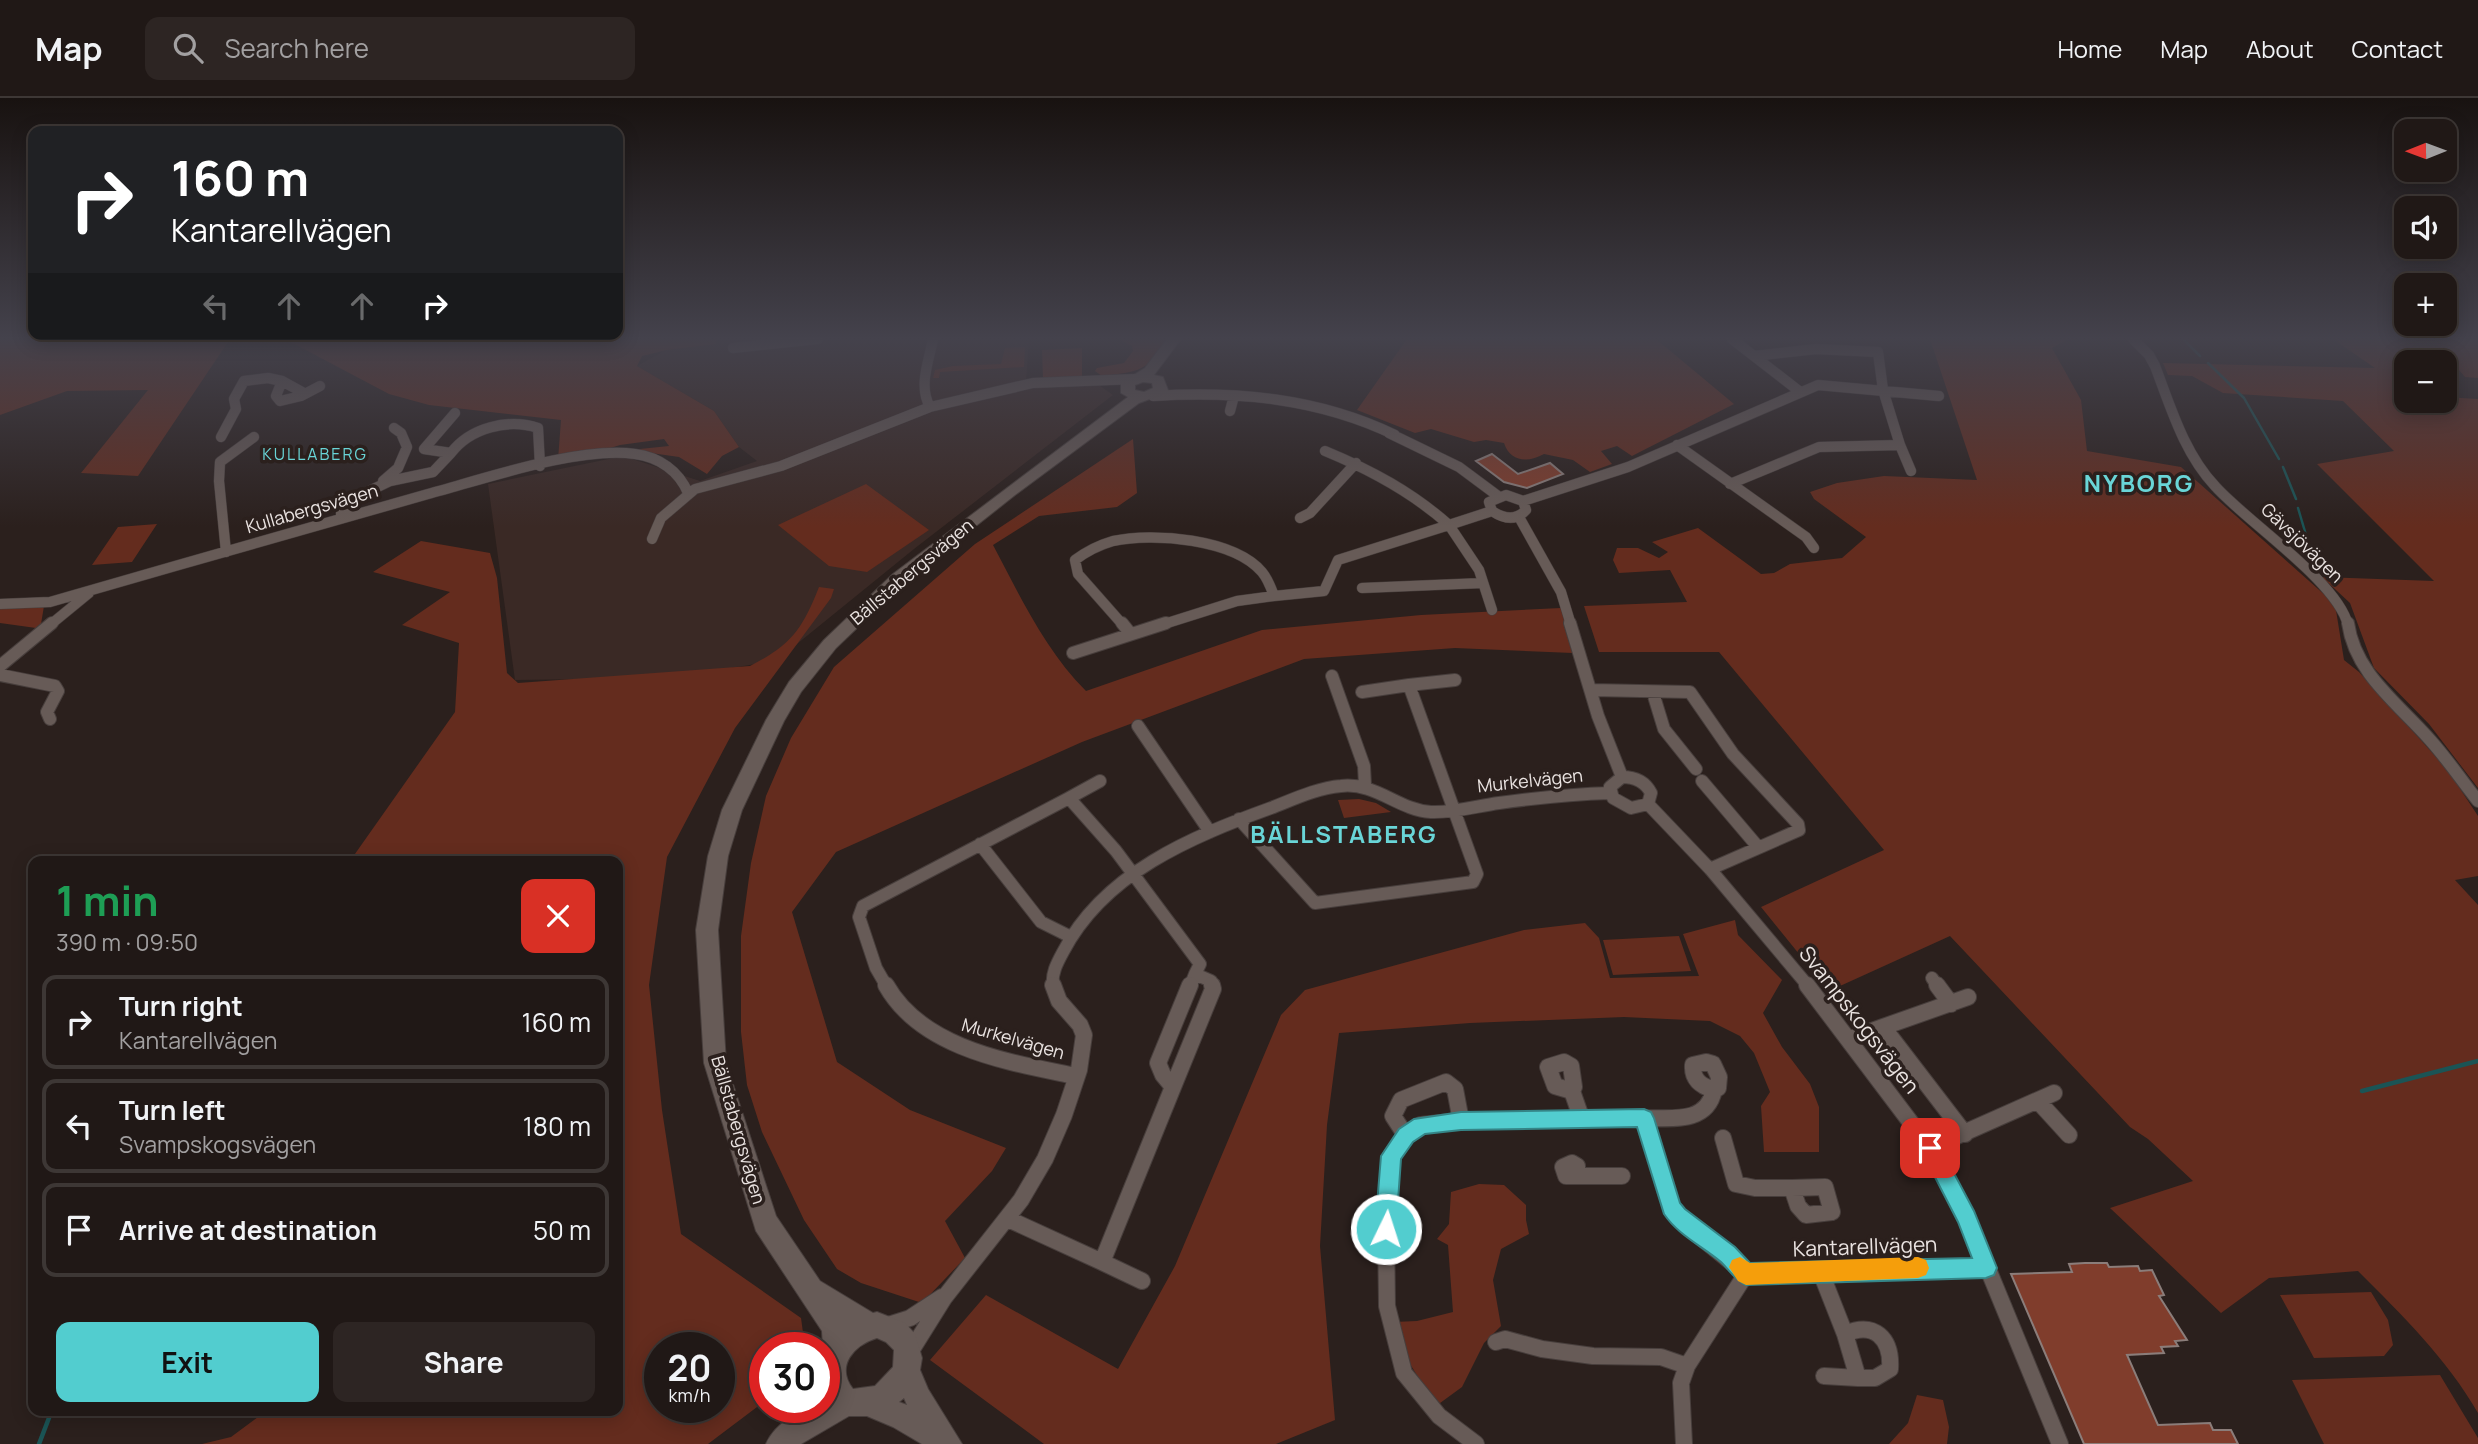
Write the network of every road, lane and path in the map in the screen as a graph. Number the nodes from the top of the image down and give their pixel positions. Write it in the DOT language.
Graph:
graph roads {
  1 [pos="234,402"];
  2 [pos="926,402"];
  3 [pos="952,402"];
  4 [pos="1113,402"];
  5 [pos="1132,402"];
  6 [pos="1232,402"];
  7 [pos="1288,402"];
  8 [pos="1774,402"];
  9 [pos="1887,402"];
  10 [pos="2169,402"];
  11 [pos="930,407"];
  12 [pos="1230,411"];
  13 [pos="455,413"];
  14 [pos="394,428"];
  15 [pos="221,437"];
  16 [pos="254,437"];
  17 [pos="1676,445"];
  18 [pos="1900,445"];
  19 [pos="1325,451"];
  20 [pos="451,453"];
  21 [pos="1356,463"];
  22 [pos="540,466"];
  23 [pos="1911,471"];
  24 [pos="1730,484"];
  25 [pos="375,488"];
  26 [pos="1009,492"];
  27 [pos="688,493"];
  28 [pos="1498,496"];
  29 [pos="1523,501"];
  30 [pos="1492,512"];
  31 [pos="1518,517"];
  32 [pos="341,518"];
  33 [pos="1300,518"];
  34 [pos="1450,525"];
  35 [pos="652,539"];
  36 [pos="1814,548"];
  37 [pos="226,552"];
  38 [pos="1483,583"];
  39 [pos="887,588"];
  40 [pos="1362,588"];
  41 [pos="94,589"];
  42 [pos="1274,596"];
  43 [pos="0,604"];
  44 [pos="869,605"];
  45 [pos="1492,610"];
  46 [pos="1130,633"];
  47 [pos="1073,653"];
  48 [pos="0,666"];
  49 [pos="0,675"];
  50 [pos="1332,676"];
  51 [pos="1455,680"];
  52 [pos="1409,685"];
  53 [pos="1591,690"];
  54 [pos="1362,692"];
  55 [pos="1653,693"];
  56 [pos="50,719"];
  57 [pos="1138,726"];
  58 [pos="1696,769"];
  59 [pos="1622,777"];
  60 [pos="1100,781"];
  61 [pos="1702,782"];
  62 [pos="1365,785"];
  63 [pos="1610,793"];
  64 [pos="1069,798"];
  65 [pos="2478,801"];
  66 [pos="1648,804"];
  67 [pos="1454,809"];
  68 [pos="1239,819"];
  69 [pos="1210,832"];
  70 [pos="980,844"];
  71 [pos="1758,847"];
  72 [pos="1710,869"];
  73 [pos="1133,873"];
  74 [pos="1071,937"];
  75 [pos="1195,974"];
  76 [pos="1932,978"];
  77 [pos="1968,997"];
  78 [pos="1951,1004"];
  79 [pos="1884,1027"];
  80 [pos="1850,1039"];
  81 [pos="1075,1076"];
  82 [pos="1173,1087"];
  83 [pos="1714,1090"];
  84 [pos="1572,1091"];
  85 [pos="2054,1093"];
  86 [pos="2038,1101"];
  87 [pos="1581,1117"];
  88 [pos="1644,1118"];
  89 [pos="1461,1121"];
  90 [pos="1965,1134"];
  91 [pos="2068,1135"];
  92 [pos="1406,1136"];
  93 [pos="1722,1144"];
  94 [pos="1930,1148"];
  95 [pos="1577,1176"];
  96 [pos="1622,1176"];
  97 [pos="1791,1187"];
  98 [pos="1008,1219"];
  99 [pos="1102,1262"];
  100 [pos="1986,1268"];
  101 [pos="1821,1273"];
  102 [pos="1746,1274"];
  103 [pos="805,1281"];
  104 [pos="1142,1282"];
  105 [pos="948,1293"];
  106 [pos="876,1326"];
  107 [pos="835,1332"];
  108 [pos="1845,1334"];
  109 [pos="1496,1342"];
  110 [pos="840,1353"];
  111 [pos="908,1363"];
  112 [pos="1687,1366"];
  113 [pos="1824,1376"];
  114 [pos="1858,1378"];
  115 [pos="840,1388"];
  116 [pos="858,1403"];
  117 [pos="798,1423"];
  118 [pos="787,1438"];
  119 [pos="946,1442"];
  120 [pos="1476,1444"];
  121 [pos="1684,1444"];
  122 [pos="2060,1444"];
  1 -- 15 [label="street"];
  2 -- 11 [label="street"];
  3 -- 11 [label="street"];
  4 -- 26 [label="street, Bällstabergsvägen"];
  5 -- 26 [label="street, Bällstabergsvägen"];
  6 -- 12 [label="street"];
  7 -- 28 [label="street"];
  8 -- 17 [label="street"];
  9 -- 18 [label="street"];
  10 -- 65 [label="street, Gävsjövägen"];
  11 -- 27 [label="street"];
  13 -- 20 [label="street"];
  14 -- 25 [label="street"];
  16 -- 37 [label="street"];
  17 -- 24 [label="street"];
  17 -- 29 [label="street"];
  18 -- 23 [label="street"];
  18 -- 24 [label="street"];
  19 -- 21 [label="street"];
  20 -- 22 [label="street"];
  20 -- 25 [label="street"];
  21 -- 33 [label="street"];
  21 -- 34 [label="street"];
  22 -- 27 [label="street, Kullabergsvägen"];
  22 -- 32 [label="street, Kullabergsvägen"];
  24 -- 36 [label="street"];
  25 -- 32 [label="street"];
  26 -- 39 [label="street, Bällstabergsvägen"];
  27 -- 35 [label="street"];
  28 -- 29 [label="street"];
  28 -- 30 [label="street"];
  29 -- 31 [label="street"];
  30 -- 31 [label="street"];
  30 -- 34 [label="street"];
  31 -- 53 [label="street"];
  32 -- 37 [label="street, Kullabergsvägen"];
  34 -- 38 [label="street"];
  34 -- 42 [label="street"];
  37 -- 41 [label="street, Kullabergsvägen"];
  38 -- 40 [label="street"];
  38 -- 45 [label="street"];
  39 -- 44 [label="street, Bällstabergsvägen"];
  41 -- 43 [label="street, Kullabergsvägen"];
  41 -- 48 [label="street"];
  42 -- 46 [label="street"];
  42 -- 46 [label="street"];
  44 -- 103 [label="street, Bällstabergsvägen"];
  46 -- 47 [label="street"];
  49 -- 56 [label="street"];
  50 -- 62 [label="street"];
  51 -- 52 [label="street"];
  52 -- 54 [label="street"];
  52 -- 67 [label="street"];
  53 -- 55 [label="street"];
  53 -- 59 [label="street"];
  55 -- 58 [label="street"];
  55 -- 71 [label="street"];
  57 -- 69 [label="street"];
  59 -- 63 [label="street"];
  59 -- 66 [label="street, Svampskogsvägen"];
  60 -- 64 [label="street, Murkelvägen"];
  61 -- 71 [label="street"];
  62 -- 67 [label="street, Murkelvägen"];
  62 -- 68 [label="street, Murkelvägen"];
  63 -- 66 [label="street"];
  63 -- 67 [label="street, Murkelvägen"];
  64 -- 70 [label="street, Murkelvägen"];
  64 -- 73 [label="street"];
  66 -- 72 [label="street, Svampskogsvägen"];
  67 -- 68 [label="street"];
  68 -- 69 [label="street, Murkelvägen"];
  69 -- 73 [label="street, Murkelvägen"];
  70 -- 74 [label="street"];
  70 -- 81 [label="street, Murkelvägen"];
  71 -- 72 [label="street"];
  72 -- 80 [label="street, Svampskogsvägen"];
  73 -- 74 [label="street, Murkelvägen"];
  73 -- 75 [label="street"];
  74 -- 81 [label="street, Murkelvägen"];
  75 -- 82 [label="street"];
  75 -- 82 [label="street"];
  76 -- 78 [label="street"];
  77 -- 78 [label="street"];
  78 -- 79 [label="street"];
  79 -- 80 [label="street"];
  79 -- 90 [label="street"];
  80 -- 94 [label="street, Svampskogsvägen"];
  81 -- 98 [label="street, Murkelvägen"];
  82 -- 99 [label="street"];
  83 -- 88 [label="street"];
  84 -- 87 [label="street"];
  85 -- 86 [label="street"];
  86 -- 90 [label="street"];
  86 -- 91 [label="street"];
  87 -- 88 [label="street"];
  87 -- 89 [label="street"];
  88 -- 102 [label="street"];
  89 -- 92 [label="street"];
  89 -- 92 [label="street"];
  90 -- 94 [label="street"];
  92 -- 120 [label="street"];
  93 -- 97 [label="street"];
  94 -- 100 [label="street, Svampskogsvägen"];
  95 -- 96 [label="street"];
  98 -- 99 [label="street"];
  98 -- 105 [label="street, Murkelvägen"];
  99 -- 104 [label="street"];
  100 -- 101 [label="street, Kantarellvägen"];
  100 -- 122 [label="street, Svampskogsvägen"];
  101 -- 102 [label="street, Kantarellvägen"];
  101 -- 108 [label="street"];
  102 -- 112 [label="street"];
  103 -- 106 [label="street, Bällstabergsvägen"];
  103 -- 107 [label="street, Bällstabergsvägen"];
  105 -- 106 [label="street, Murkelvägen"];
  105 -- 111 [label="street, Murkelvägen"];
  106 -- 110 [label="street"];
  106 -- 111 [label="street, Bällstabergsvägen"];
  108 -- 114 [label="street"];
  108 -- 114 [label="street"];
  109 -- 112 [label="street"];
  111 -- 116 [label="street"];
  111 -- 119 [label="street, Bällstabergsvägen"];
  112 -- 121 [label="street"];
  113 -- 114 [label="street"];
  115 -- 116 [label="street, Bällstabergsvägen"];
  116 -- 118 [label="street"];
  116 -- 119 [label="street, Bällstabergsvägen"];
  117 -- 118 [label="street"];
}
